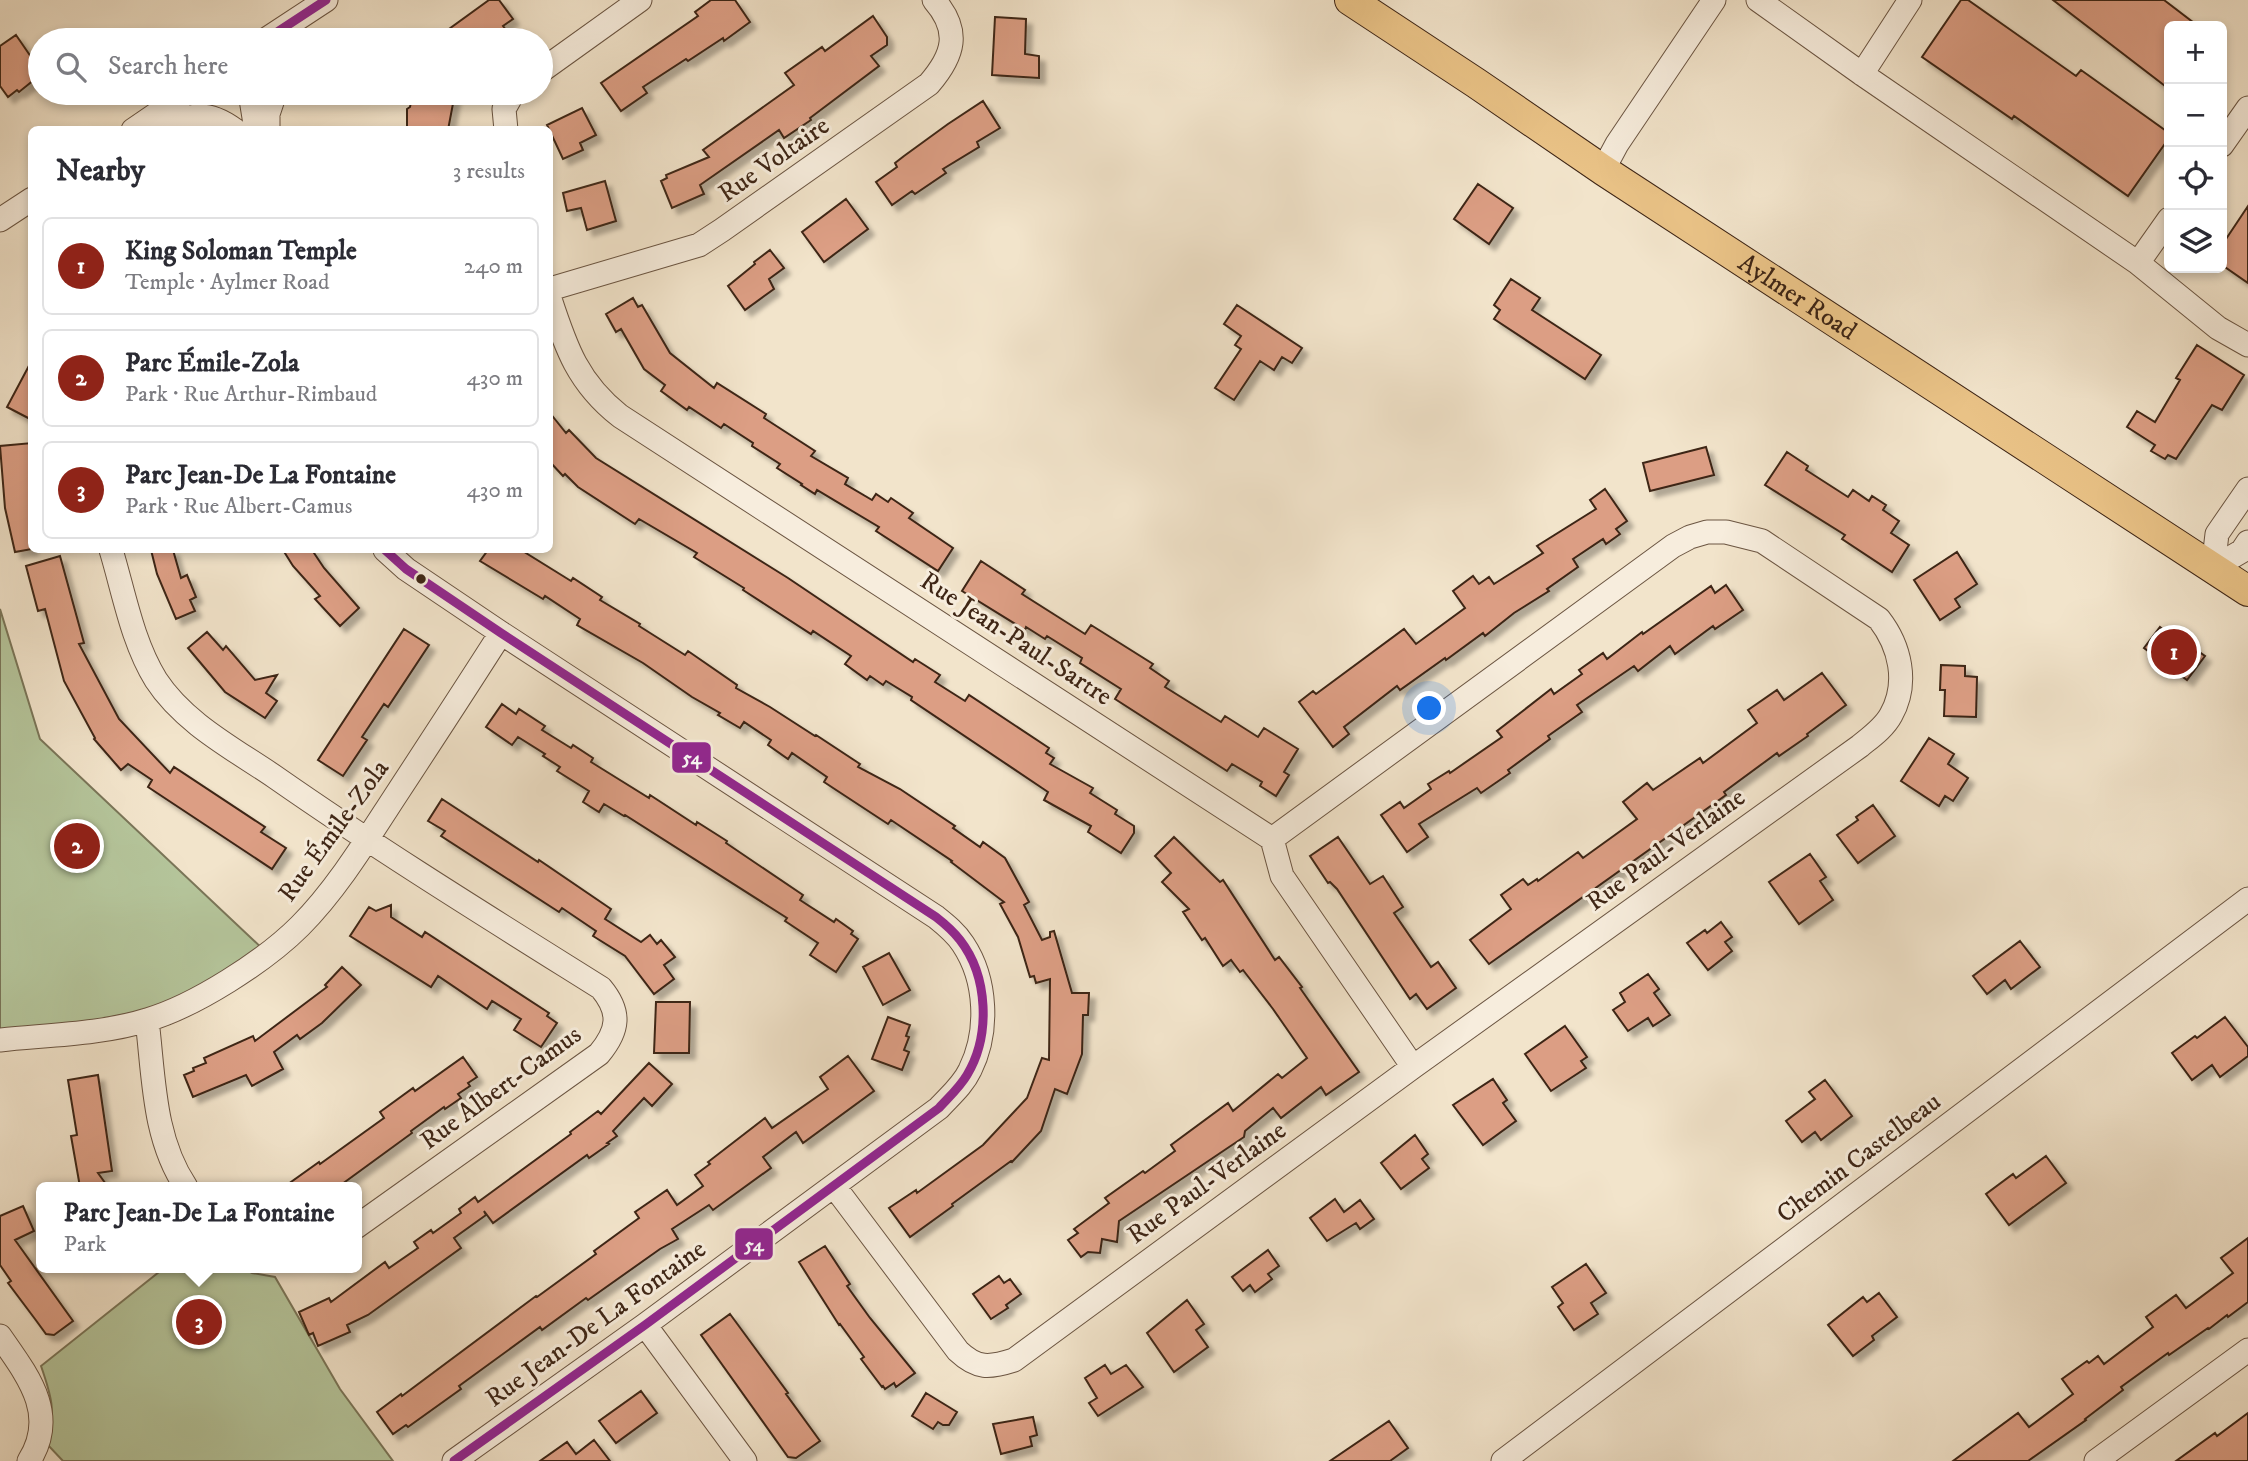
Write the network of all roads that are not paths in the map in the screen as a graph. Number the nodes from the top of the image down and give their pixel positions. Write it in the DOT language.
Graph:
graph roads {
  1 [pos="326,0"];
  2 [pos="337,0"];
  3 [pos="640,0"];
  4 [pos="934,0"];
  5 [pos="1350,0"];
  6 [pos="1714,0"];
  7 [pos="1758,0"];
  8 [pos="1910,0"];
  9 [pos="283,28"];
  10 [pos="306,28"];
  11 [pos="553,62"];
  12 [pos="1862,74"];
  13 [pos="169,105"];
  14 [pos="252,105"];
  15 [pos="271,105"];
  16 [pos="506,105"];
  17 [pos="2248,108"];
  18 [pos="139,126"];
  19 [pos="166,126"];
  20 [pos="230,126"];
  21 [pos="255,126"];
  22 [pos="268,126"];
  23 [pos="506,126"];
  24 [pos="2227,138"];
  25 [pos="1603,170"];
  26 [pos="28,202"];
  27 [pos="0,220"];
  28 [pos="2164,226"];
  29 [pos="2138,263"];
  30 [pos="553,288"];
  31 [pos="553,309"];
  32 [pos="2248,345"];
  33 [pos="2248,489"];
  34 [pos="2248,542"];
  35 [pos="112,553"];
  36 [pos="387,553"];
  37 [pos="2214,568"];
  38 [pos="2248,591"];
  39 [pos="501,633"];
  40 [pos="1272,839"];
  41 [pos="366,840"];
  42 [pos="2248,899"];
  43 [pos="147,1020"];
  44 [pos="0,1040"];
  45 [pos="1413,1067"];
  46 [pos="183,1182"];
  47 [pos="834,1186"];
  48 [pos="362,1223"];
  49 [pos="645,1325"];
  50 [pos="0,1336"];
  51 [pos="2248,1350"];
  52 [pos="29,1461"];
  53 [pos="454,1461"];
  54 [pos="745,1461"];
  55 [pos="1503,1461"];
  56 [pos="2096,1461"];
  1 -- 9 [label="street"];
  2 -- 10 [label="street"];
  3 -- 11 [label="street"];
  4 -- 30 [label="street, Rue Voltaire"];
  5 -- 25 [label="main road, Aylmer Road"];
  6 -- 25 [label="street"];
  7 -- 12 [label="street"];
  8 -- 12 [label="street"];
  12 -- 29 [label="street"];
  13 -- 18 [label="street"];
  14 -- 21 [label="street"];
  15 -- 22 [label="street"];
  16 -- 23 [label="street"];
  17 -- 24 [label="street"];
  19 -- 20 [label="street"];
  25 -- 37 [label="main road, Aylmer Road"];
  26 -- 27 [label="street"];
  28 -- 29 [label="street"];
  29 -- 32 [label="street"];
  31 -- 40 [label="street, Rue Jean-Paul-Sartre"];
  33 -- 37 [label="street"];
  34 -- 37 [label="street"];
  35 -- 41 [label="street"];
  36 -- 39 [label="street, Rue Jean-De La Fontaine"];
  37 -- 38 [label="main road, Aylmer Road"];
  39 -- 41 [label="street, Rue Émile-Zola"];
  39 -- 47 [label="street, Rue Jean-De La Fontaine"];
  40 -- 45 [label="street"];
  40 -- 45 [label="street, Rue Paul-Verlaine"];
  41 -- 43 [label="street, Rue Émile-Zola"];
  41 -- 48 [label="street, Rue Albert-Camus"];
  42 -- 55 [label="street, Chemin Castelbeau"];
  43 -- 44 [label="street, Rue Émile-Zola"];
  43 -- 46 [label="street"];
  45 -- 47 [label="street, Rue Paul-Verlaine"];
  47 -- 49 [label="street, Rue Jean-De La Fontaine"];
  49 -- 53 [label="street, Rue Jean-De La Fontaine"];
  49 -- 54 [label="street"];
  50 -- 52 [label="street"];
  51 -- 56 [label="street"];
}
